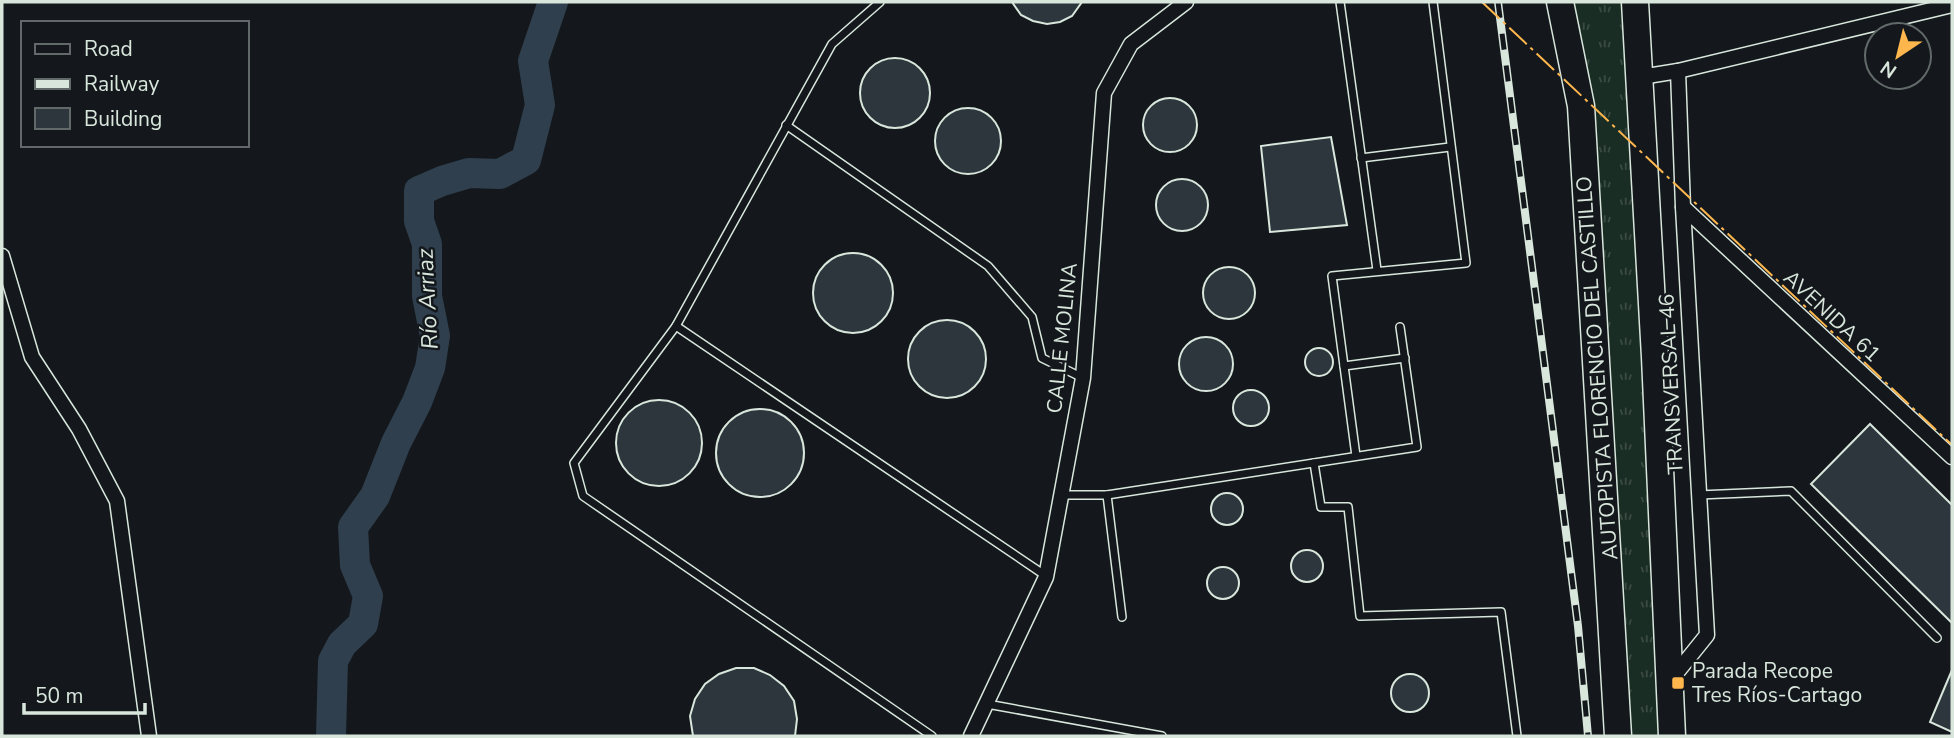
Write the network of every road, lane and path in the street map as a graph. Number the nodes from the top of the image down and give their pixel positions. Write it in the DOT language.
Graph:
graph roads {
  1 [pos="880,2"];
  2 [pos="1186,2"];
  3 [pos="1340,2"];
  4 [pos="1433,2"];
  5 [pos="1546,2"];
  6 [pos="1560,2"];
  7 [pos="1635,2"];
  8 [pos="1952,5"];
  9 [pos="1678,71"];
  10 [pos="1574,73"];
  11 [pos="1640,77"];
  12 [pos="786,125"];
  13 [pos="1450,147"];
  14 [pos="1361,158"];
  15 [pos="1683,207"];
  16 [pos="2,256"];
  17 [pos="1377,270"];
  18 [pos="676,326"];
  19 [pos="1401,327"];
  20 [pos="1405,358"];
  21 [pos="1344,366"];
  22 [pos="1083,378"];
  23 [pos="1356,456"];
  24 [pos="1952,457"];
  25 [pos="1314,463"];
  26 [pos="1062,495"];
  27 [pos="1107,495"];
  28 [pos="1698,495"];
  29 [pos="1046,577"];
  30 [pos="1122,617"];
  31 [pos="1937,638"];
  32 [pos="1669,682"];
  33 [pos="986,704"];
  34 [pos="149,736"];
  35 [pos="932,736"];
  36 [pos="971,736"];
  37 [pos="1162,736"];
  38 [pos="1517,736"];
  39 [pos="1618,736"];
  40 [pos="1672,736"];
  1 -- 12 [label="lane"];
  2 -- 22 [label="street, CALLE MOLINA"];
  3 -- 14 [label="lane"];
  4 -- 13 [label="lane"];
  5 -- 10 [label="street"];
  6 -- 10 [label="highway, AUTOPISTA FLORENCIO DEL CASTILLO"];
  7 -- 11 [label="highway"];
  8 -- 9 [label="street"];
  9 -- 11 [label="street"];
  9 -- 15 [label="street, TRANSVERSAL 46"];
  10 -- 39 [label="highway, AUTOPISTA FLORENCIO DEL CASTILLO"];
  11 -- 32 [label="highway"];
  12 -- 18 [label="lane"];
  12 -- 22 [label="lane"];
  13 -- 14 [label="lane"];
  13 -- 17 [label="lane"];
  14 -- 17 [label="lane"];
  15 -- 24 [label="street, AVENIDA 61"];
  15 -- 28 [label="street, TRANSVERSAL 46"];
  16 -- 34 [label="street"];
  17 -- 21 [label="lane"];
  18 -- 29 [label="lane"];
  18 -- 35 [label="lane"];
  19 -- 20 [label="lane"];
  20 -- 21 [label="lane"];
  20 -- 23 [label="lane"];
  21 -- 23 [label="lane"];
  22 -- 26 [label="street, CALLE MOLINA"];
  23 -- 25 [label="lane"];
  25 -- 27 [label="lane"];
  25 -- 38 [label="lane"];
  26 -- 27 [label="lane"];
  26 -- 29 [label="street, CALLE MOLINA"];
  27 -- 30 [label="lane"];
  28 -- 31 [label="lane"];
  28 -- 32 [label="street, TRANSVERSAL 46"];
  29 -- 33 [label="street, CALLE MOLINA"];
  32 -- 40 [label="highway"];
  33 -- 36 [label="street, CALLE MOLINA"];
  33 -- 37 [label="lane"];
}
